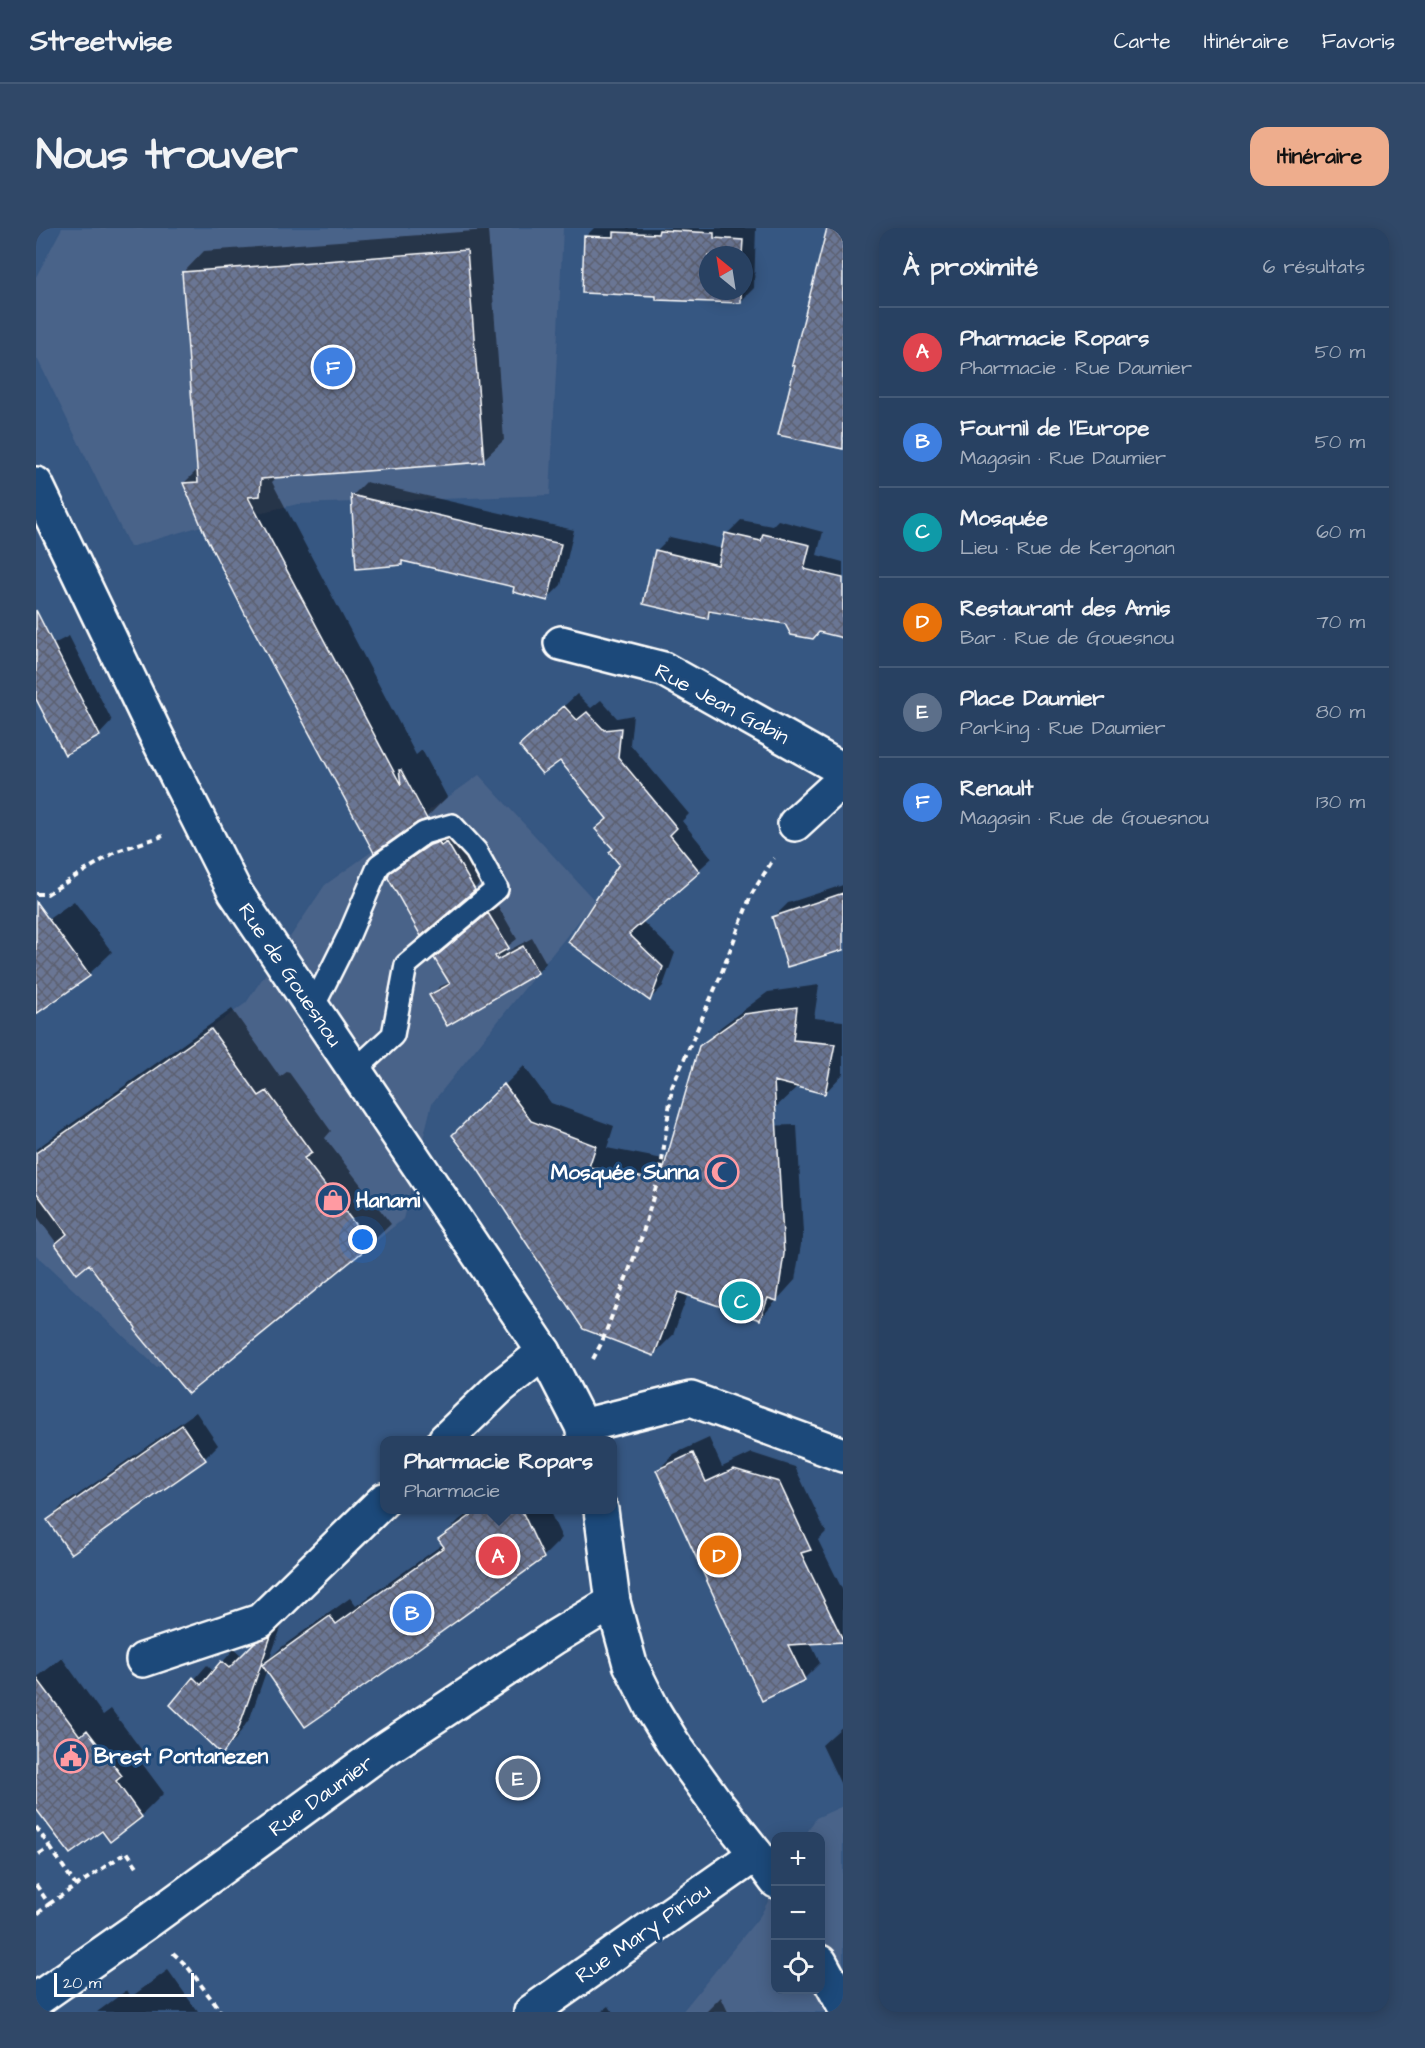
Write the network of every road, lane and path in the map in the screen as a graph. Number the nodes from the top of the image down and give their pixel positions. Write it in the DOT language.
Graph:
graph roads {
  1 [pos="36,484"];
  2 [pos="561,643"];
  3 [pos="843,770"];
  4 [pos="843,780"];
  5 [pos="200,824"];
  6 [pos="795,824"];
  7 [pos="36,894"];
  8 [pos="312,1009"];
  9 [pos="354,1071"];
  10 [pos="544,1352"];
  11 [pos="593,1360"];
  12 [pos="584,1433"];
  13 [pos="449,1436"];
  14 [pos="843,1455"];
  15 [pos="380,1504"];
  16 [pos="602,1514"];
  17 [pos="614,1602"];
  18 [pos="143,1660"];
  19 [pos="36,1827"];
  20 [pos="50,1847"];
  21 [pos="756,1854"];
  22 [pos="36,1856"];
  23 [pos="138,1868"];
  24 [pos="771,1874"];
  25 [pos="36,1886"];
  26 [pos="76,1886"];
  27 [pos="50,1904"];
  28 [pos="36,1915"];
  29 [pos="170,1950"];
  30 [pos="825,1971"];
  31 [pos="40,1990"];
  32 [pos="843,2004"];
  33 [pos="221,2012"];
  34 [pos="531,2012"];
  1 -- 5 [label="street, Rue de Gouesnou"];
  2 -- 3 [label="street, Rue Jean Gabin"];
  4 -- 6 [label="street"];
  5 -- 7 [label="path"];
  5 -- 8 [label="street, Rue de Gouesnou"];
  6 -- 11 [label="path"];
  8 -- 9 [label="street, Rue de Gouesnou"];
  8 -- 9 [label="lane"];
  9 -- 10 [label="street, Rue de Gouesnou"];
  10 -- 12 [label="street, Rue de Gouesnou"];
  10 -- 13 [label="street"];
  12 -- 14 [label="street"];
  15 -- 18 [label="street"];
  16 -- 17 [label="street"];
  17 -- 21 [label="street"];
  17 -- 31 [label="street, Rue Daumier"];
  19 -- 20 [label="path"];
  20 -- 22 [label="path"];
  20 -- 26 [label="path"];
  21 -- 24 [label="street"];
  21 -- 34 [label="street, Rue Mary Piriou"];
  23 -- 26 [label="path"];
  25 -- 27 [label="path"];
  26 -- 27 [label="path"];
  27 -- 28 [label="path"];
  29 -- 33 [label="path"];
  30 -- 32 [label="street"];
}
